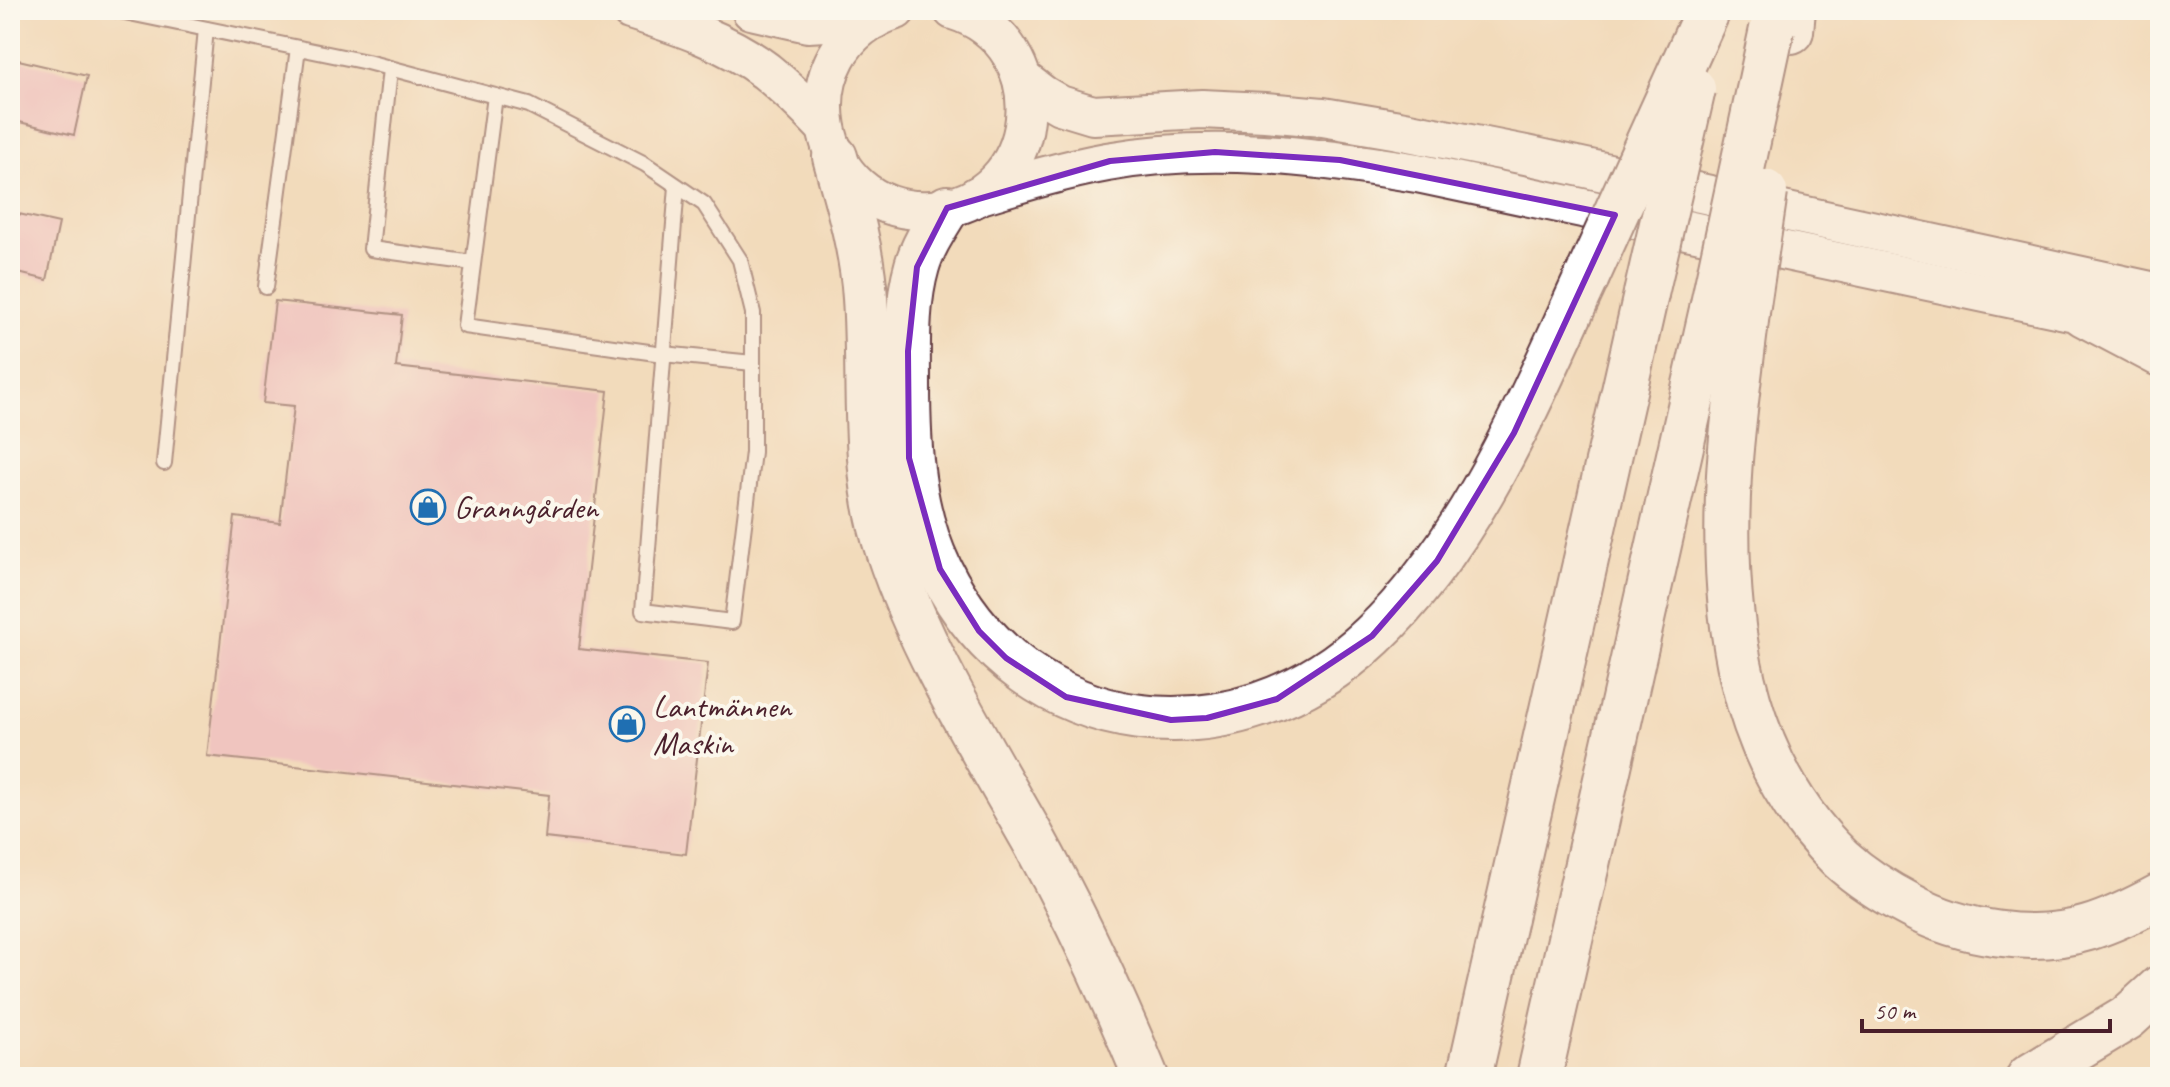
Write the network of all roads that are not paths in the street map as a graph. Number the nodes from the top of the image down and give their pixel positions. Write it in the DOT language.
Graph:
graph roads {
  1 [pos="115,10"];
  2 [pos="630,10"];
  3 [pos="751,10"];
  4 [pos="953,10"];
  5 [pos="885,14"];
  6 [pos="1708,20"];
  7 [pos="1783,20"];
  8 [pos="206,29"];
  9 [pos="298,48"];
  10 [pos="390,69"];
  11 [pos="1022,79"];
  12 [pos="495,96"];
  13 [pos="830,142"];
  14 [pos="677,186"];
  15 [pos="962,202"];
  16 [pos="473,263"];
  17 [pos="266,287"];
  18 [pos="2160,293"];
  19 [pos="1730,310"];
  20 [pos="2084,314"];
  21 [pos="2160,326"];
  22 [pos="663,354"];
  23 [pos="2160,354"];
  24 [pos="753,363"];
  25 [pos="164,463"];
  26 [pos="2160,896"];
  27 [pos="2160,988"];
  28 [pos="1146,1077"];
  29 [pos="1469,1077"];
  30 [pos="1539,1077"];
  31 [pos="2029,1077"];
  1 -- 8 [label="lane"];
  2 -- 13 [label="main road"];
  3 -- 5 [label="main road"];
  4 -- 11 [label="main road"];
  5 -- 13 [label="main road"];
  6 -- 15 [label="highway, bridge"];
  6 -- 29 [label="highway, bridge"];
  7 -- 19 [label="highway, bridge"];
  8 -- 9 [label="lane"];
  8 -- 25 [label="lane"];
  9 -- 10 [label="lane"];
  9 -- 17 [label="lane"];
  10 -- 12 [label="lane"];
  10 -- 16 [label="lane"];
  11 -- 15 [label="main road"];
  11 -- 18 [label="main road"];
  12 -- 14 [label="lane"];
  12 -- 16 [label="lane"];
  13 -- 15 [label="main road"];
  13 -- 28 [label="highway"];
  14 -- 22 [label="lane"];
  14 -- 24 [label="lane"];
  15 -- 20 [label="main road"];
  16 -- 22 [label="lane"];
  19 -- 26 [label="highway"];
  19 -- 30 [label="highway"];
  20 -- 21 [label="main road"];
  20 -- 23 [label="highway"];
  22 -- 24 [label="lane"];
  22 -- 24 [label="lane"];
  27 -- 31 [label="highway"];
}
